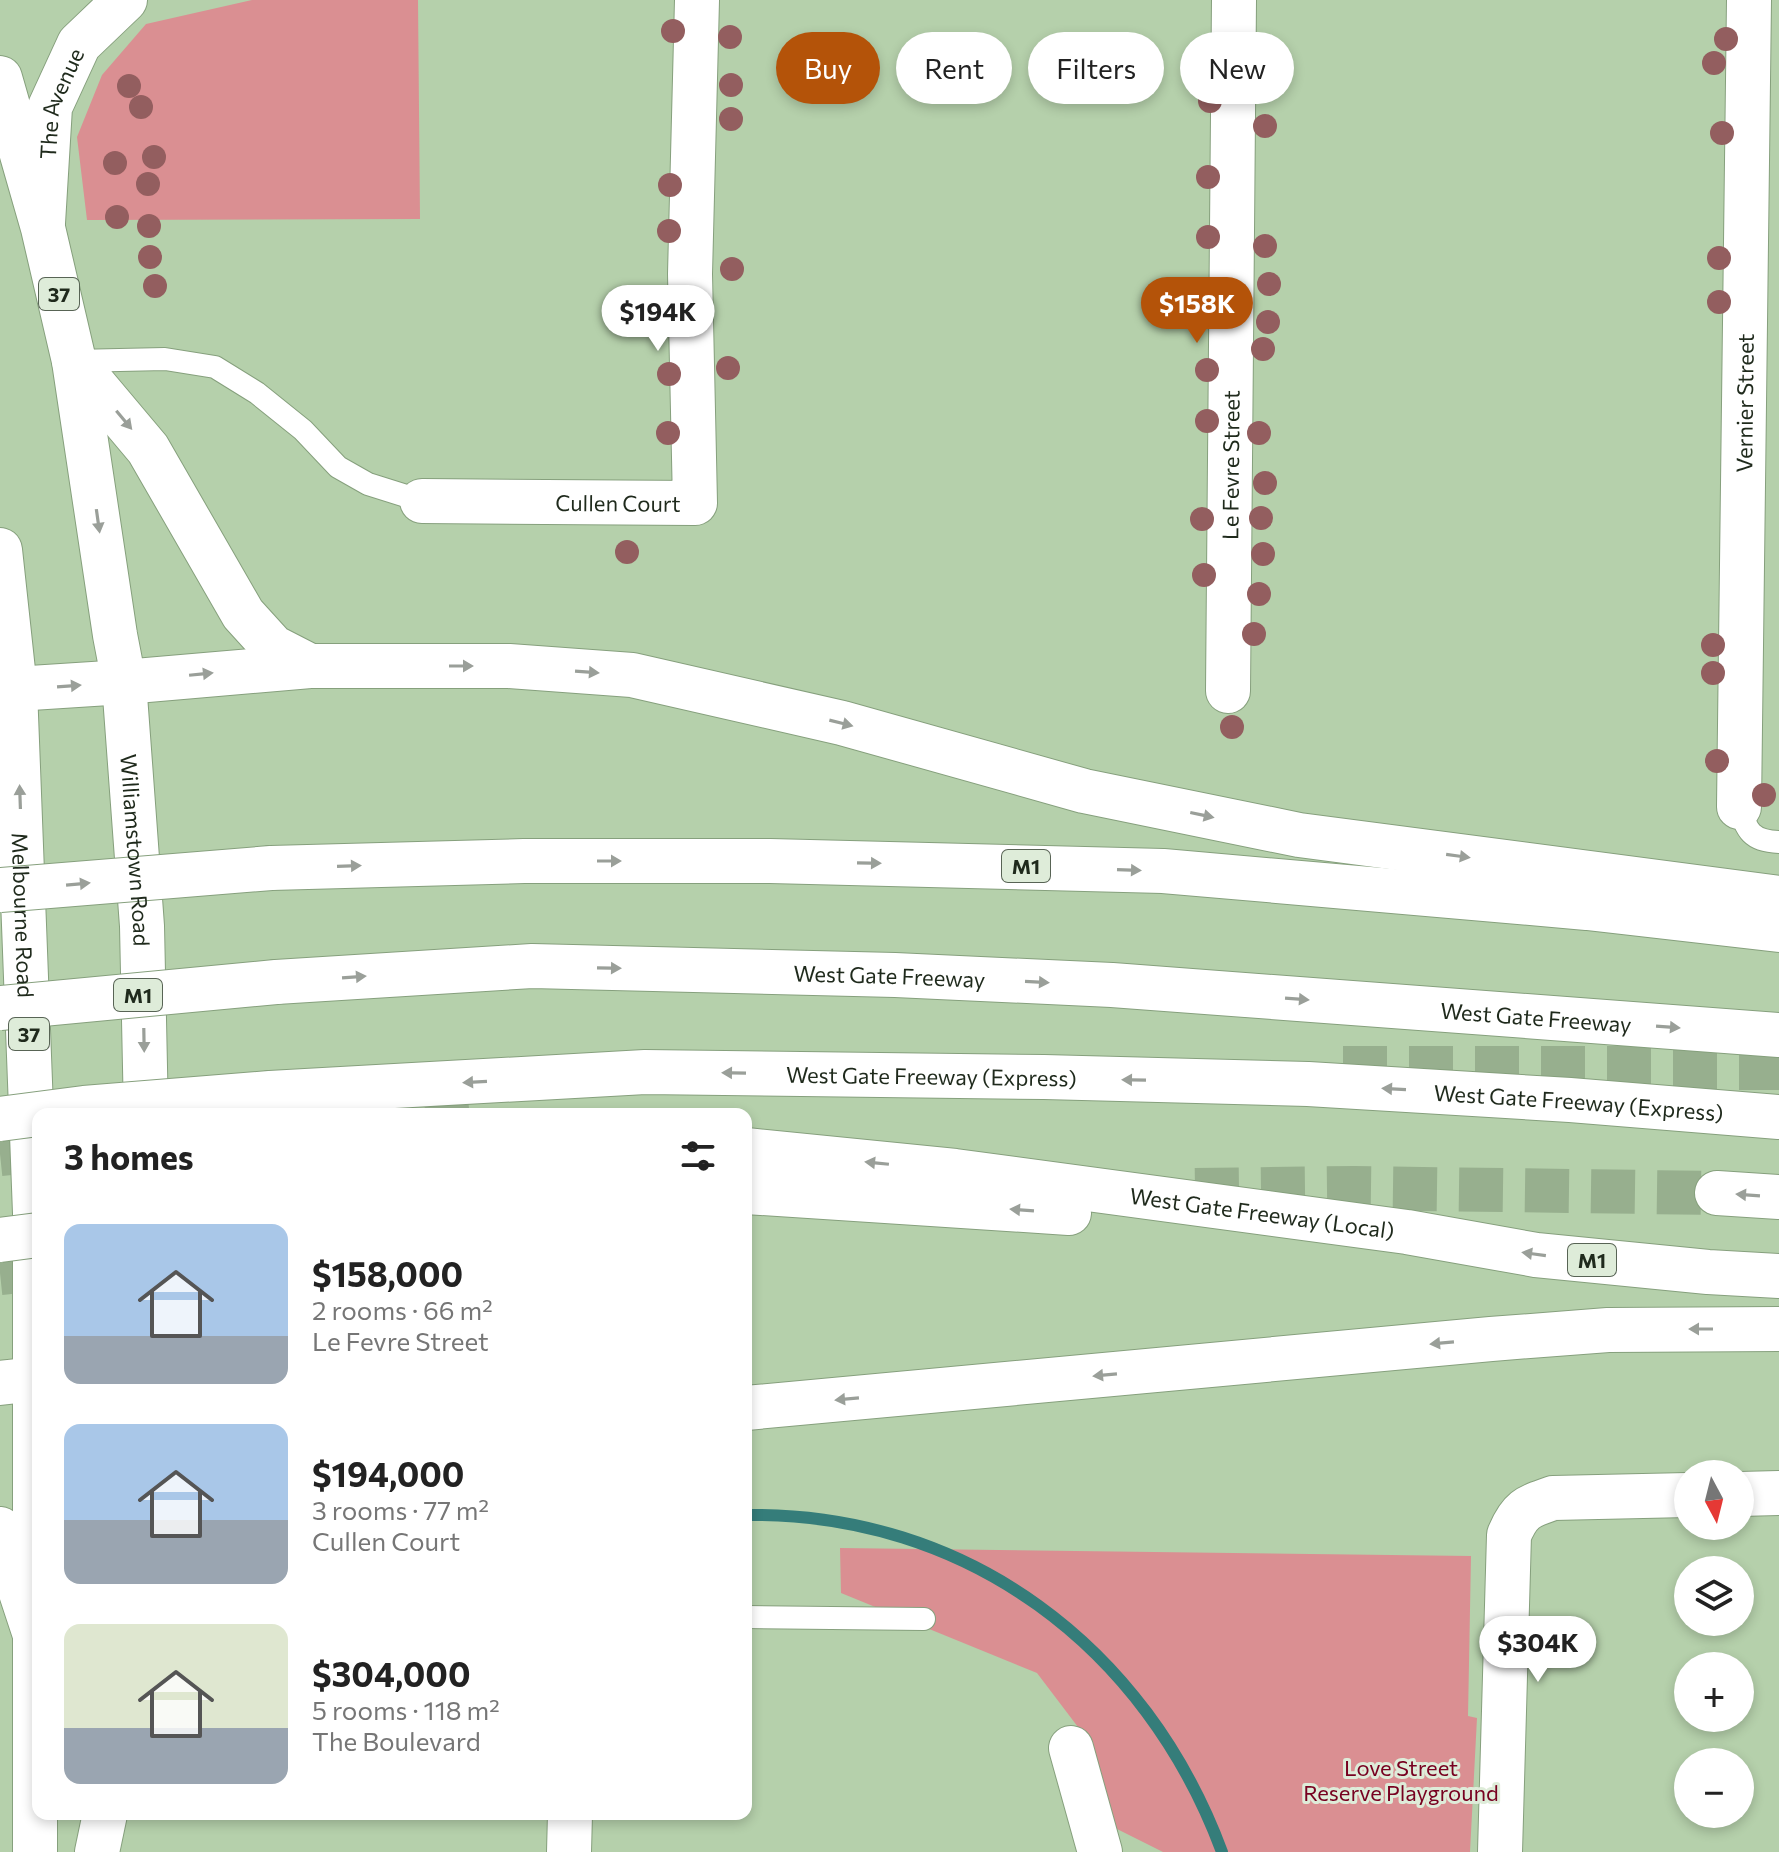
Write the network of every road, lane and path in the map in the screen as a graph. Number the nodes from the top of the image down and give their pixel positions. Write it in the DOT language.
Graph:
graph roads {
  1 [pos="125,0"];
  2 [pos="697,0"];
  3 [pos="1234,0"];
  4 [pos="1749,0"];
  5 [pos="0,78"];
  6 [pos="43,228"];
  7 [pos="74,361"];
  8 [pos="422,501"];
  9 [pos="0,550"];
  10 [pos="310,666"];
  11 [pos="124,682"];
  12 [pos="7,690"];
  13 [pos="1228,691"];
  14 [pos="1739,807"];
  15 [pos="1779,842"];
  16 [pos="0,890"];
  17 [pos="1779,898"];
  18 [pos="1779,930"];
  19 [pos="0,1008"];
  20 [pos="1779,1035"];
  21 [pos="256,1104"];
  22 [pos="84,1108"];
  23 [pos="146,1108"];
  24 [pos="32,1115"];
  25 [pos="1779,1117"];
  26 [pos="0,1119"];
  27 [pos="752,1151"];
  28 [pos="32,1157"];
  29 [pos="752,1192"];
  30 [pos="1717,1193"];
  31 [pos="1779,1197"];
  32 [pos="1407,1232"];
  33 [pos="32,1236"];
  34 [pos="0,1240"];
  35 [pos="32,1263"];
  36 [pos="1779,1276"];
  37 [pos="1779,1329"];
  38 [pos="25,1380"];
  39 [pos="752,1407"];
  40 [pos="1779,1493"];
  41 [pos="1754,1494"];
  42 [pos="1674,1495"];
  43 [pos="0,1529"];
  44 [pos="32,1544"];
  45 [pos="752,1617"];
  46 [pos="924,1619"];
  47 [pos="32,1626"];
  48 [pos="1071,1748"];
  49 [pos="35,1820"];
  50 [pos="104,1820"];
  51 [pos="570,1820"];
  52 [pos="35,1852"];
  53 [pos="97,1852"];
  54 [pos="569,1852"];
  55 [pos="1100,1852"];
  56 [pos="1500,1852"];
  1 -- 6 [label="main road, The Avenue"];
  2 -- 8 [label="main road, Cullen Court"];
  3 -- 13 [label="main road, Le Fevre Street"];
  4 -- 14 [label="main road, Vernier Street"];
  5 -- 6 [label="main road, 37"];
  6 -- 7 [label="main road, 37"];
  7 -- 8 [label="lane"];
  7 -- 10 [label="main road, one-way"];
  7 -- 11 [label="main road, 37, one-way"];
  9 -- 12 [label="main road, Melbourne Road / 37"];
  11 -- 10 [label="main road, one-way"];
  10 -- 17 [label="main road, one-way"];
  12 -- 11 [label="main road, one-way"];
  11 -- 23 [label="main road, Williamstown Road / 37, one-way"];
  28 -- 12 [label="main road, Melbourne Road / 37, one-way"];
  14 -- 15 [label="lane"];
  16 -- 18 [label="main road, M1, one-way, bridge"];
  19 -- 20 [label="main road, West Gate Freeway / M1, one-way, bridge"];
  21 -- 22 [label="main road, bridge"];
  25 -- 21 [label="main road, West Gate Freeway (Express), one-way"];
  24 -- 26 [label="main road, bridge"];
  32 -- 27 [label="main road, West Gate Freeway (Local) / M1, one-way"];
  32 -- 29 [label="main road, one-way"];
  31 -- 30 [label="main road, one-way"];
  36 -- 32 [label="main road, West Gate Freeway (Local) / M1, one-way"];
  33 -- 34 [label="main road, bridge"];
  38 -- 35 [label="main road, Melbourne Road / 37, one-way"];
  37 -- 39 [label="main road, one-way"];
  38 -- 44 [label="main road, 37"];
  40 -- 41 [label="main road"];
  42 -- 56 [label="main road"];
  43 -- 47 [label="main road"];
  45 -- 46 [label="lane"];
  48 -- 55 [label="main road"];
  49 -- 52 [label="main road, 37"];
  50 -- 53 [label="main road"];
  51 -- 54 [label="main road"];
}
